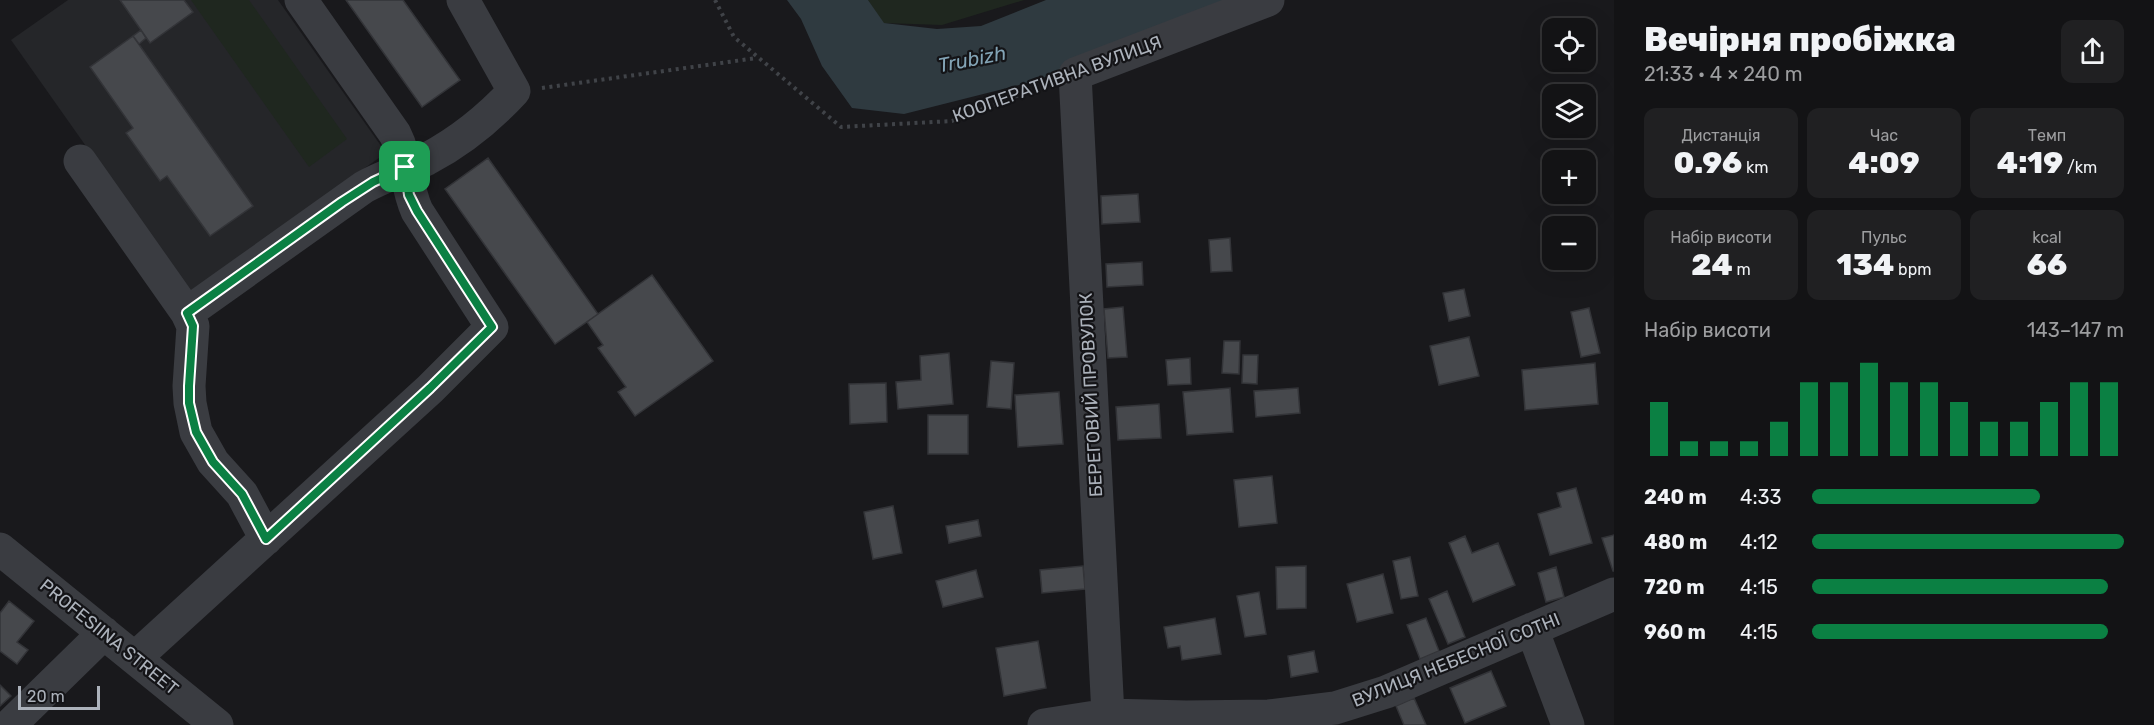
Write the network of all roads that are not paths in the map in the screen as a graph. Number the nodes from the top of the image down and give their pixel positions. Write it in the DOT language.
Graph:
graph roads {
  1 [pos="300,0"];
  2 [pos="463,0"];
  3 [pos="1268,0"];
  4 [pos="1075,74"];
  5 [pos="80,161"];
  6 [pos="405,167"];
  7 [pos="187,313"];
  8 [pos="266,539"];
  9 [pos="0,549"];
  10 [pos="1614,594"];
  11 [pos="1532,629"];
  12 [pos="104,633"];
  13 [pos="135,658"];
  14 [pos="1108,715"];
  15 [pos="1186,721"];
  16 [pos="10,725"];
  17 [pos="217,725"];
  18 [pos="1044,725"];
  19 [pos="1568,725"];
  1 -- 6 [label="street"];
  2 -- 6 [label="street"];
  3 -- 4 [label="street, КООПЕРАТИВНА ВУЛИЦЯ"];
  4 -- 14 [label="street, БЕРЕГОВИЙ ПРОВУЛОК"];
  5 -- 7 [label="street"];
  6 -- 7 [label="street"];
  6 -- 8 [label="street"];
  7 -- 8 [label="street"];
  8 -- 13 [label="street"];
  9 -- 12 [label="street, PROFESIINA STREET"];
  10 -- 11 [label="street, ВУЛИЦЯ НЕБЕСНОЇ СОТНІ"];
  11 -- 15 [label="street, ВУЛИЦЯ НЕБЕСНОЇ СОТНІ"];
  11 -- 19 [label="street"];
  12 -- 13 [label="street, PROFESIINA STREET"];
  12 -- 16 [label="street"];
  13 -- 17 [label="street, PROFESIINA STREET"];
  14 -- 15 [label="street, ВУЛИЦЯ НЕБЕСНОЇ СОТНІ"];
  14 -- 18 [label="street, ВУЛИЦЯ НЕБЕСНОЇ СОТНІ"];
}
